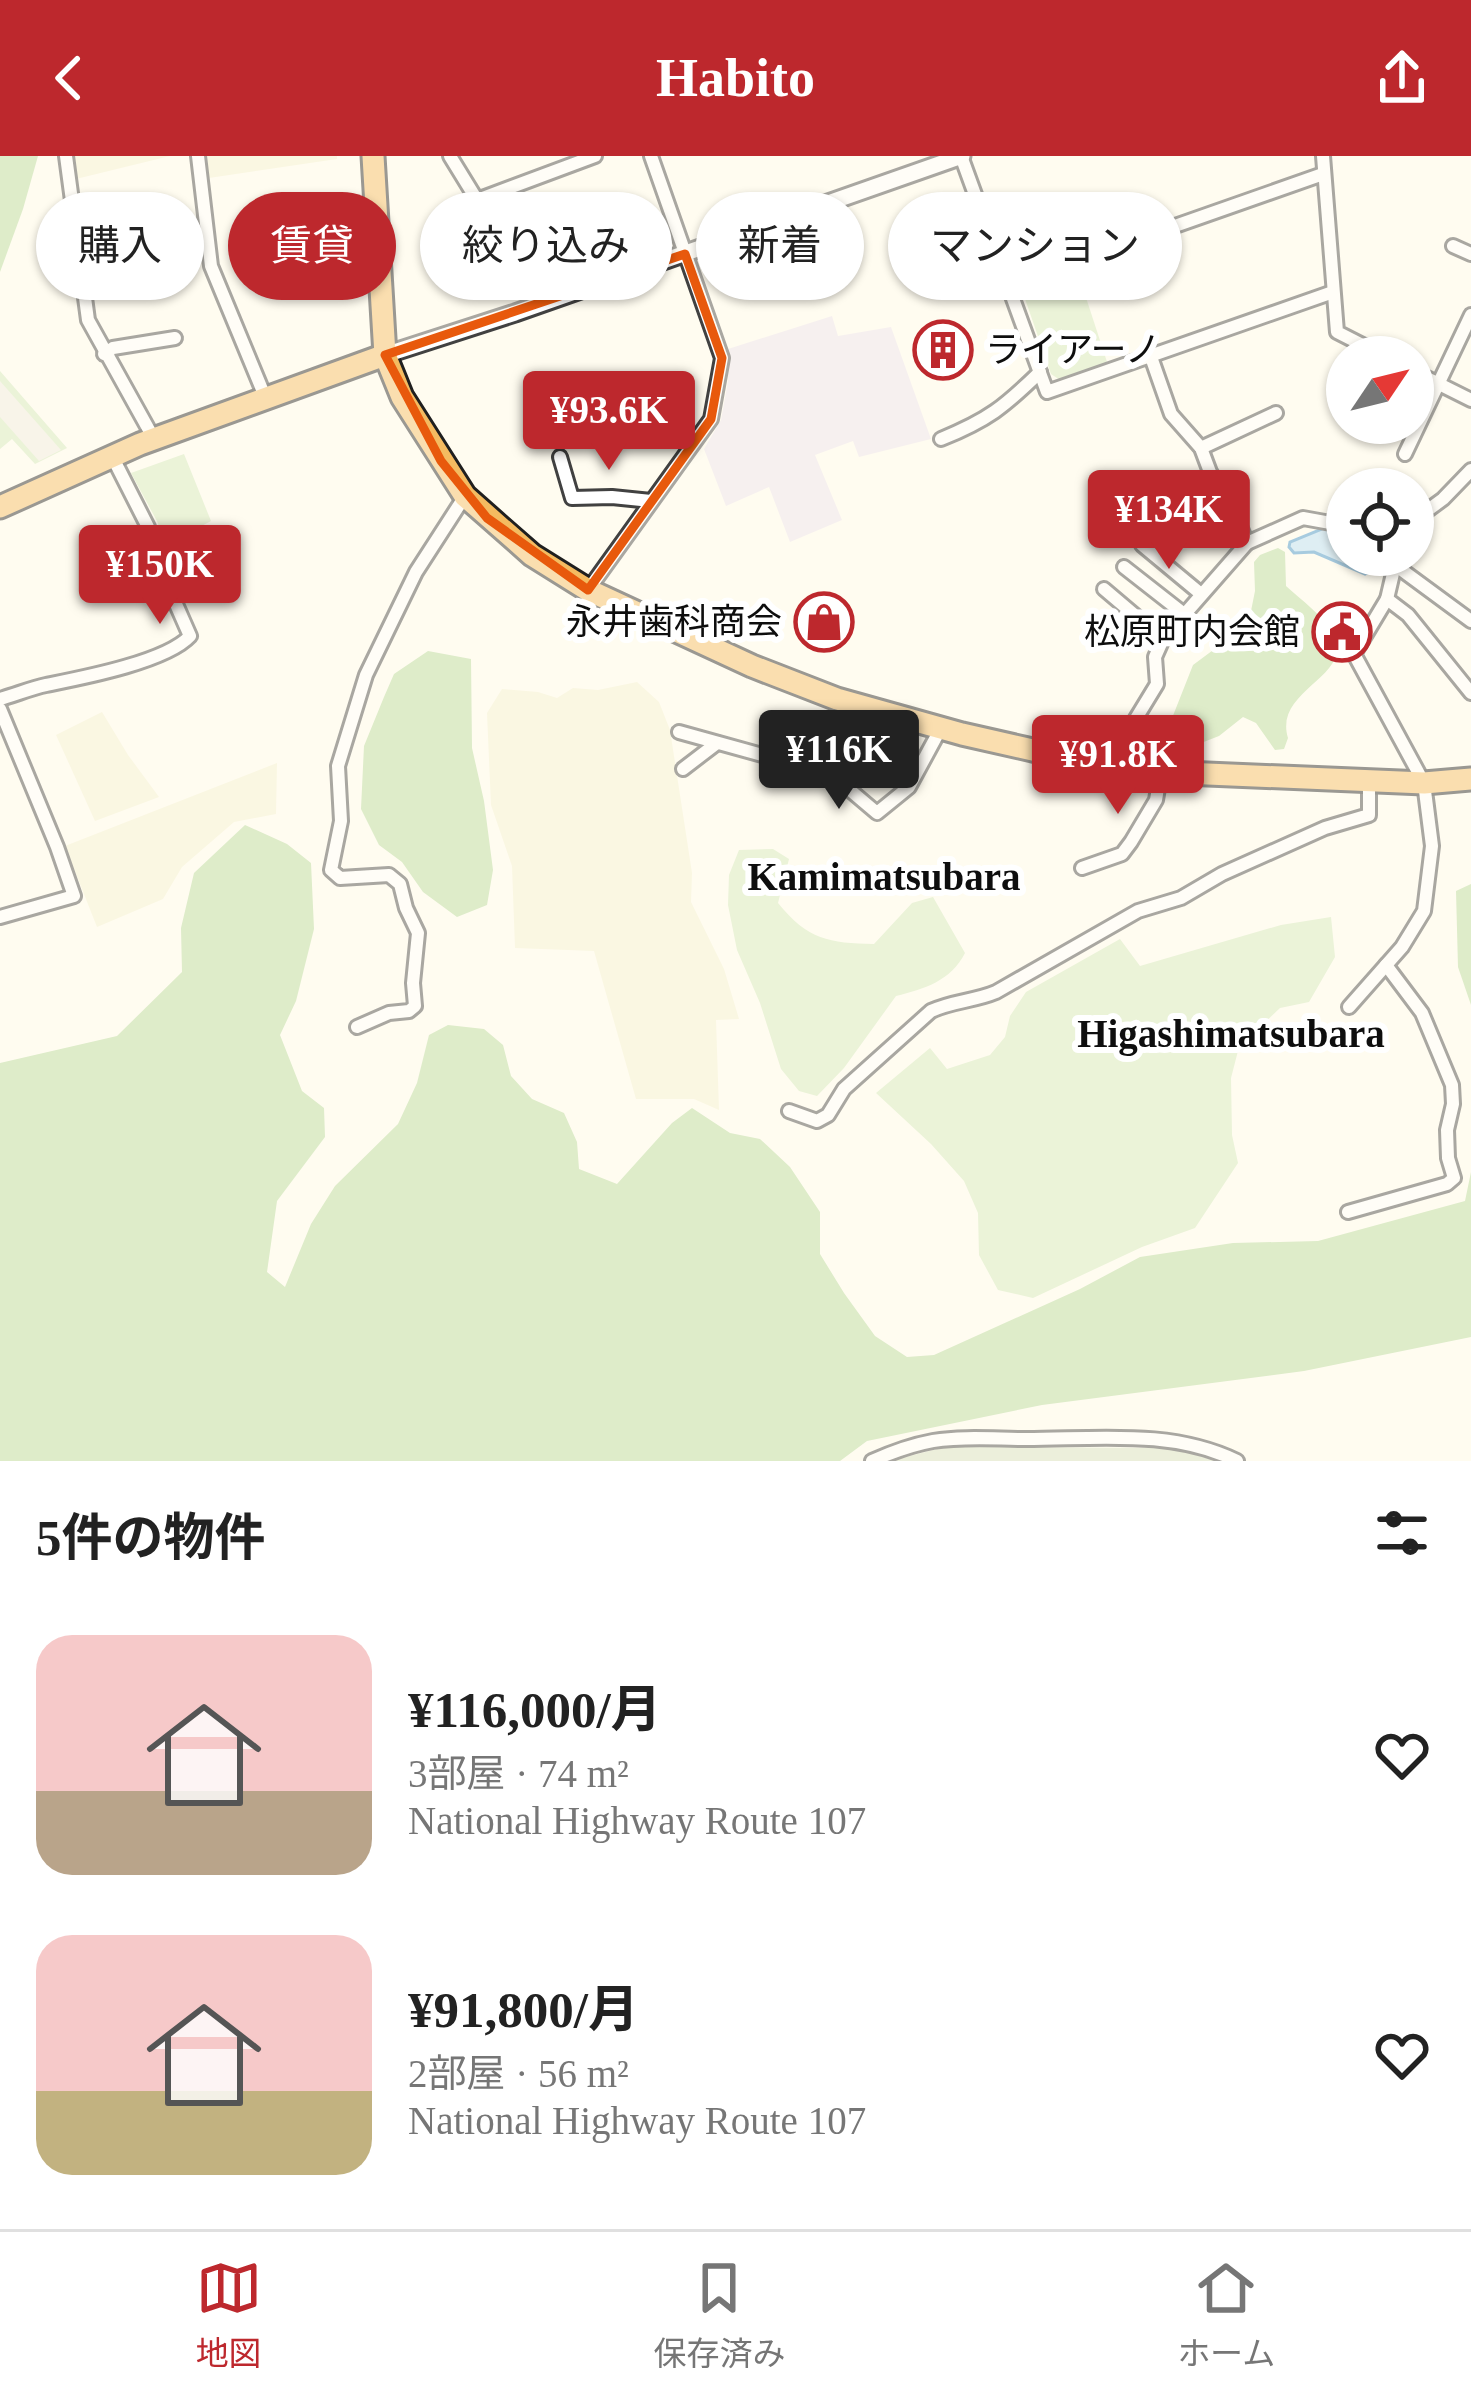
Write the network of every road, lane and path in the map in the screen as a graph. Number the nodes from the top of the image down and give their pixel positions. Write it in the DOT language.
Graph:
graph roads {
  1 [pos="66,156"];
  2 [pos="198,156"];
  3 [pos="373,156"];
  4 [pos="450,156"];
  5 [pos="595,156"];
  6 [pos="651,156"];
  7 [pos="962,156"];
  8 [pos="1323,156"];
  9 [pos="1323,174"];
  10 [pos="975,192"];
  11 [pos="1182,224"];
  12 [pos="1453,246"];
  13 [pos="685,254"];
  14 [pos="1471,254"];
  15 [pos="1333,292"];
  16 [pos="1013,300"];
  17 [pos="1471,315"];
  18 [pos="1345,336"];
  19 [pos="175,338"];
  20 [pos="104,354"];
  21 [pos="385,355"];
  22 [pos="1150,357"];
  23 [pos="1040,372"];
  24 [pos="1434,381"];
  25 [pos="1439,384"];
  26 [pos="266,399"];
  27 [pos="1471,400"];
  28 [pos="1276,413"];
  29 [pos="154,439"];
  30 [pos="941,440"];
  31 [pos="1201,448"];
  32 [pos="1406,454"];
  33 [pos="112,456"];
  34 [pos="560,457"];
  35 [pos="1471,470"];
  36 [pos="465,496"];
  37 [pos="651,501"];
  38 [pos="1434,506"];
  39 [pos="0,507"];
  40 [pos="1326,522"];
  41 [pos="1246,543"];
  42 [pos="1142,545"];
  43 [pos="1124,567"];
  44 [pos="1390,576"];
  45 [pos="1413,576"];
  46 [pos="588,590"];
  47 [pos="1104,590"];
  48 [pos="1201,594"];
  49 [pos="1388,599"];
  50 [pos="1184,614"];
  51 [pos="1471,621"];
  52 [pos="1163,639"];
  53 [pos="1471,693"];
  54 [pos="0,699"];
  55 [pos="0,709"];
  56 [pos="941,728"];
  57 [pos="679,732"];
  58 [pos="717,742"];
  59 [pos="683,769"];
  60 [pos="1151,769"];
  61 [pos="1471,779"];
  62 [pos="1369,781"];
  63 [pos="1424,784"];
  64 [pos="1082,868"];
  65 [pos="0,917"];
  66 [pos="1386,965"];
  67 [pos="1349,1007"];
  68 [pos="357,1028"];
  69 [pos="789,1111"];
  70 [pos="1348,1212"];
  71 [pos="872,1461"];
  72 [pos="1237,1461"];
  1 -- 20 [label="street"];
  2 -- 26 [label="street"];
  3 -- 21 [label="highway"];
  4 -- 5 [label="street"];
  6 -- 13 [label="street"];
  7 -- 10 [label="street"];
  7 -- 13 [label="street"];
  8 -- 9 [label="street"];
  9 -- 11 [label="street"];
  9 -- 15 [label="street"];
  12 -- 14 [label="street"];
  13 -- 21 [label="street"];
  13 -- 37 [label="street"];
  15 -- 18 [label="street"];
  15 -- 22 [label="street"];
  16 -- 23 [label="street"];
  17 -- 25 [label="street"];
  19 -- 20 [label="street"];
  20 -- 29 [label="street"];
  21 -- 26 [label="highway"];
  21 -- 36 [label="highway"];
  22 -- 23 [label="street"];
  22 -- 31 [label="street"];
  23 -- 30 [label="street"];
  24 -- 25 [label="street"];
  25 -- 27 [label="street"];
  25 -- 32 [label="street"];
  26 -- 29 [label="highway"];
  28 -- 31 [label="street"];
  29 -- 33 [label="highway"];
  31 -- 41 [label="street"];
  33 -- 39 [label="highway"];
  33 -- 54 [label="street"];
  34 -- 37 [label="street"];
  35 -- 38 [label="street"];
  36 -- 46 [label="highway"];
  36 -- 68 [label="street"];
  37 -- 46 [label="street"];
  40 -- 41 [label="street"];
  41 -- 48 [label="street"];
  42 -- 48 [label="street"];
  43 -- 50 [label="street"];
  44 -- 49 [label="street"];
  45 -- 51 [label="street"];
  46 -- 56 [label="highway"];
  47 -- 52 [label="street"];
  48 -- 50 [label="street"];
  49 -- 53 [label="street"];
  49 -- 63 [label="street"];
  50 -- 52 [label="street"];
  52 -- 60 [label="street"];
  55 -- 65 [label="street"];
  56 -- 58 [label="street"];
  56 -- 60 [label="highway"];
  57 -- 58 [label="street"];
  58 -- 59 [label="street"];
  60 -- 62 [label="highway"];
  60 -- 64 [label="street"];
  61 -- 63 [label="highway"];
  62 -- 63 [label="highway"];
  62 -- 69 [label="street"];
  63 -- 66 [label="street"];
  66 -- 67 [label="street"];
  66 -- 70 [label="street"];
  71 -- 72 [label="street"];
}
